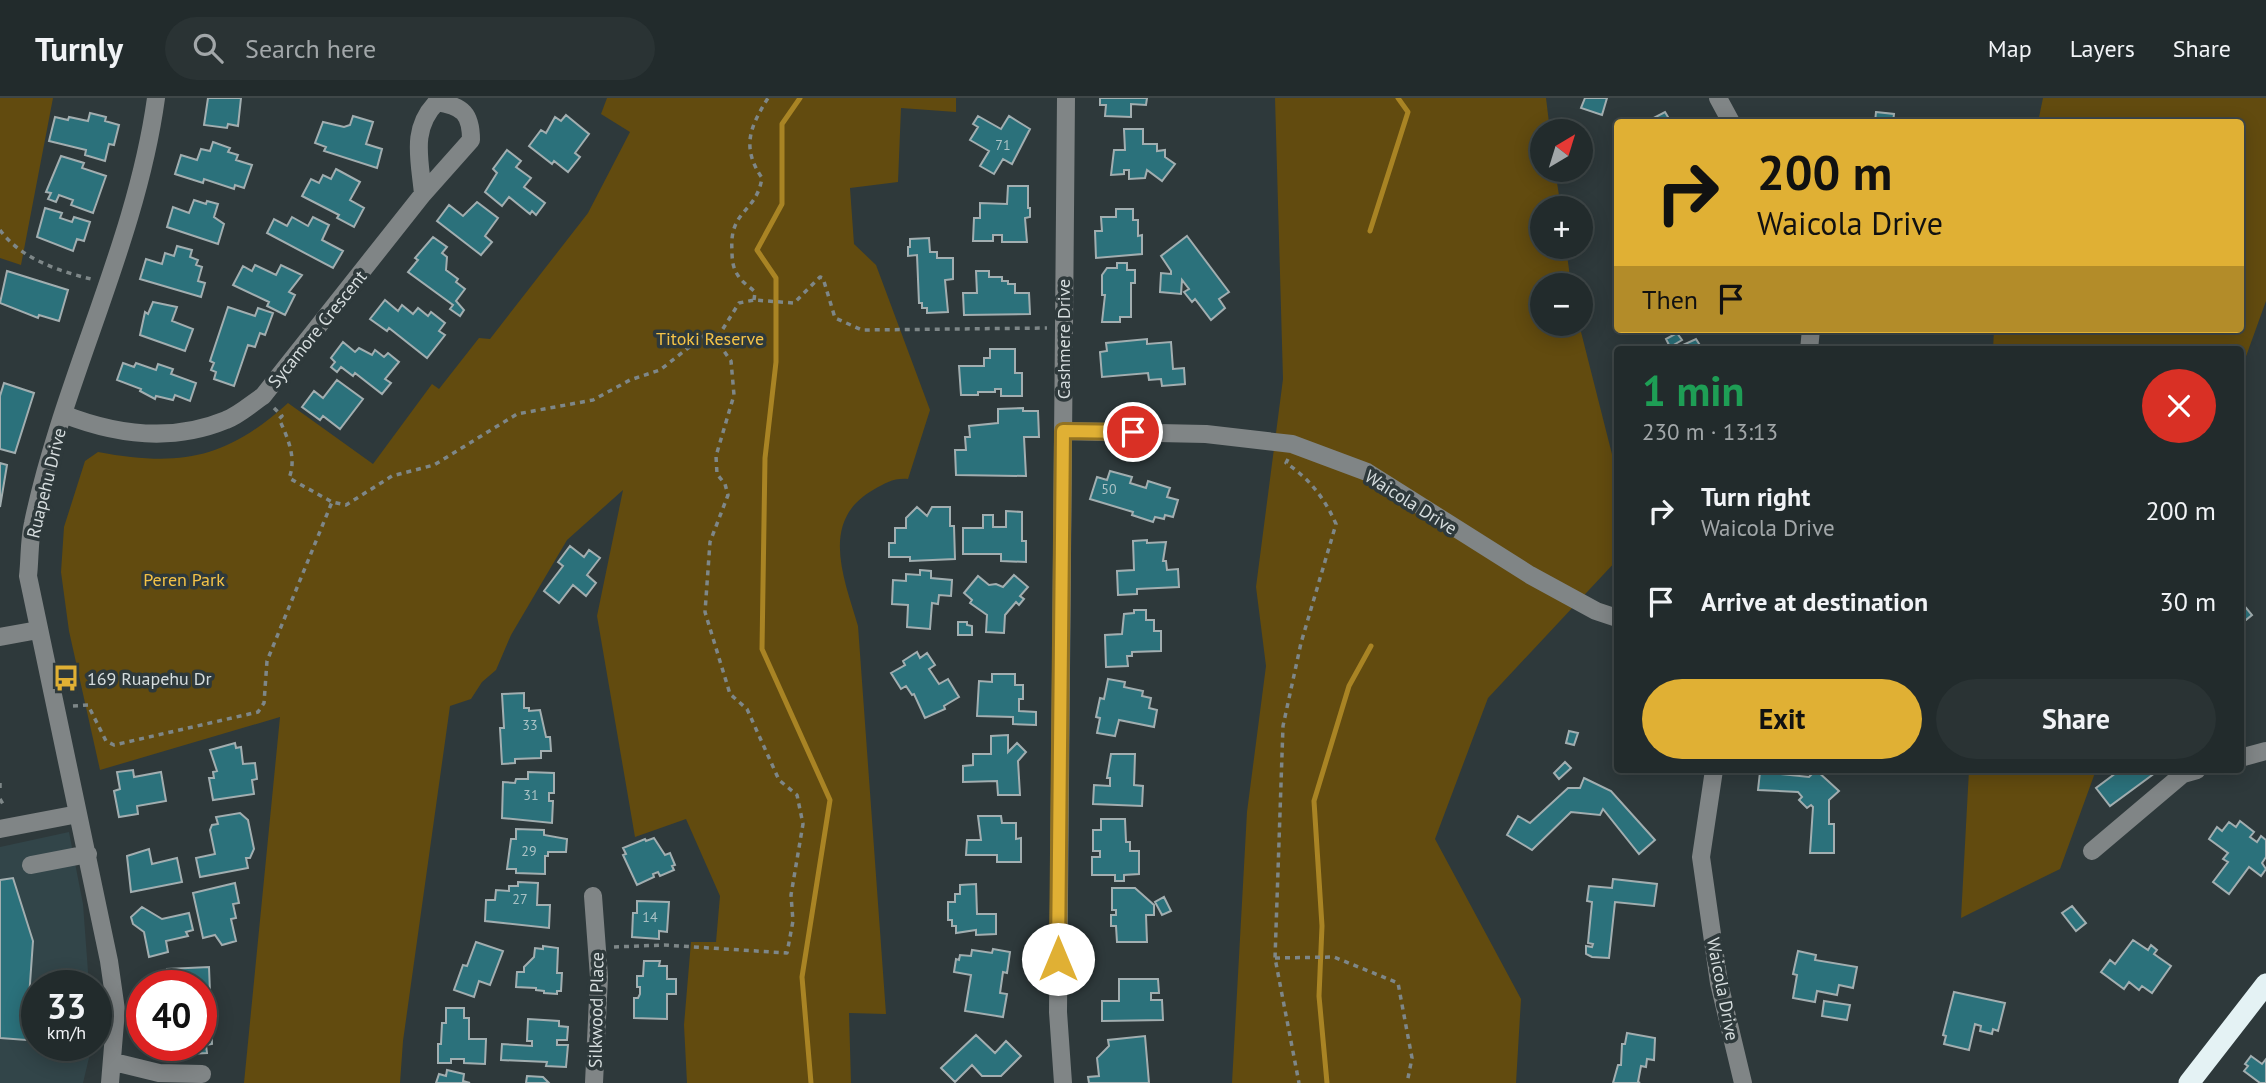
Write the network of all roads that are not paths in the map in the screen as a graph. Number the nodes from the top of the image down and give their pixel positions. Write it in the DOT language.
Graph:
graph roads {
  1 [pos="156,98"];
  2 [pos="1066,98"];
  3 [pos="1718,98"];
  4 [pos="1729,119"];
  5 [pos="423,194"];
  6 [pos="63,414"];
  7 [pos="1063,431"];
  8 [pos="1614,617"];
  9 [pos="38,630"];
  10 [pos="0,637"];
  11 [pos="2266,751"];
  12 [pos="2244,757"];
  13 [pos="1714,773"];
  14 [pos="2186,773"];
  15 [pos="78,814"];
  16 [pos="0,829"];
  17 [pos="2092,851"];
  18 [pos="88,854"];
  19 [pos="31,865"];
  20 [pos="593,896"];
  21 [pos="2266,984"];
  22 [pos="112,1010"];
  23 [pos="116,1010"];
  24 [pos="114,1062"];
  25 [pos="202,1074"];
  26 [pos="110,1083"];
  27 [pos="594,1083"];
  28 [pos="1063,1083"];
  29 [pos="1743,1083"];
  30 [pos="2189,1083"];
  1 -- 6 [label="street, Ruapehu Drive"];
  2 -- 7 [label="street, Cashmere Drive"];
  3 -- 4 [label="street"];
  5 -- 5 [label="street, Sycamore Crescent"];
  5 -- 6 [label="street, Sycamore Crescent"];
  6 -- 9 [label="street, Ruapehu Drive"];
  7 -- 8 [label="street, Waicola Drive"];
  7 -- 28 [label="street, Cashmere Drive"];
  9 -- 10 [label="street"];
  9 -- 15 [label="street, Ruapehu Drive"];
  11 -- 12 [label="street"];
  13 -- 29 [label="street, Waicola Drive"];
  14 -- 17 [label="street"];
  15 -- 16 [label="street"];
  15 -- 18 [label="street, Ruapehu Drive"];
  18 -- 19 [label="street"];
  18 -- 23 [label="street, Ruapehu Drive"];
  20 -- 27 [label="street, Silkwood Place"];
  21 -- 30 [label="highway"];
  22 -- 23 [label="street"];
  23 -- 24 [label="street, Ruapehu Drive"];
  24 -- 25 [label="street"];
  24 -- 26 [label="street, Ruapehu Drive"];
}
